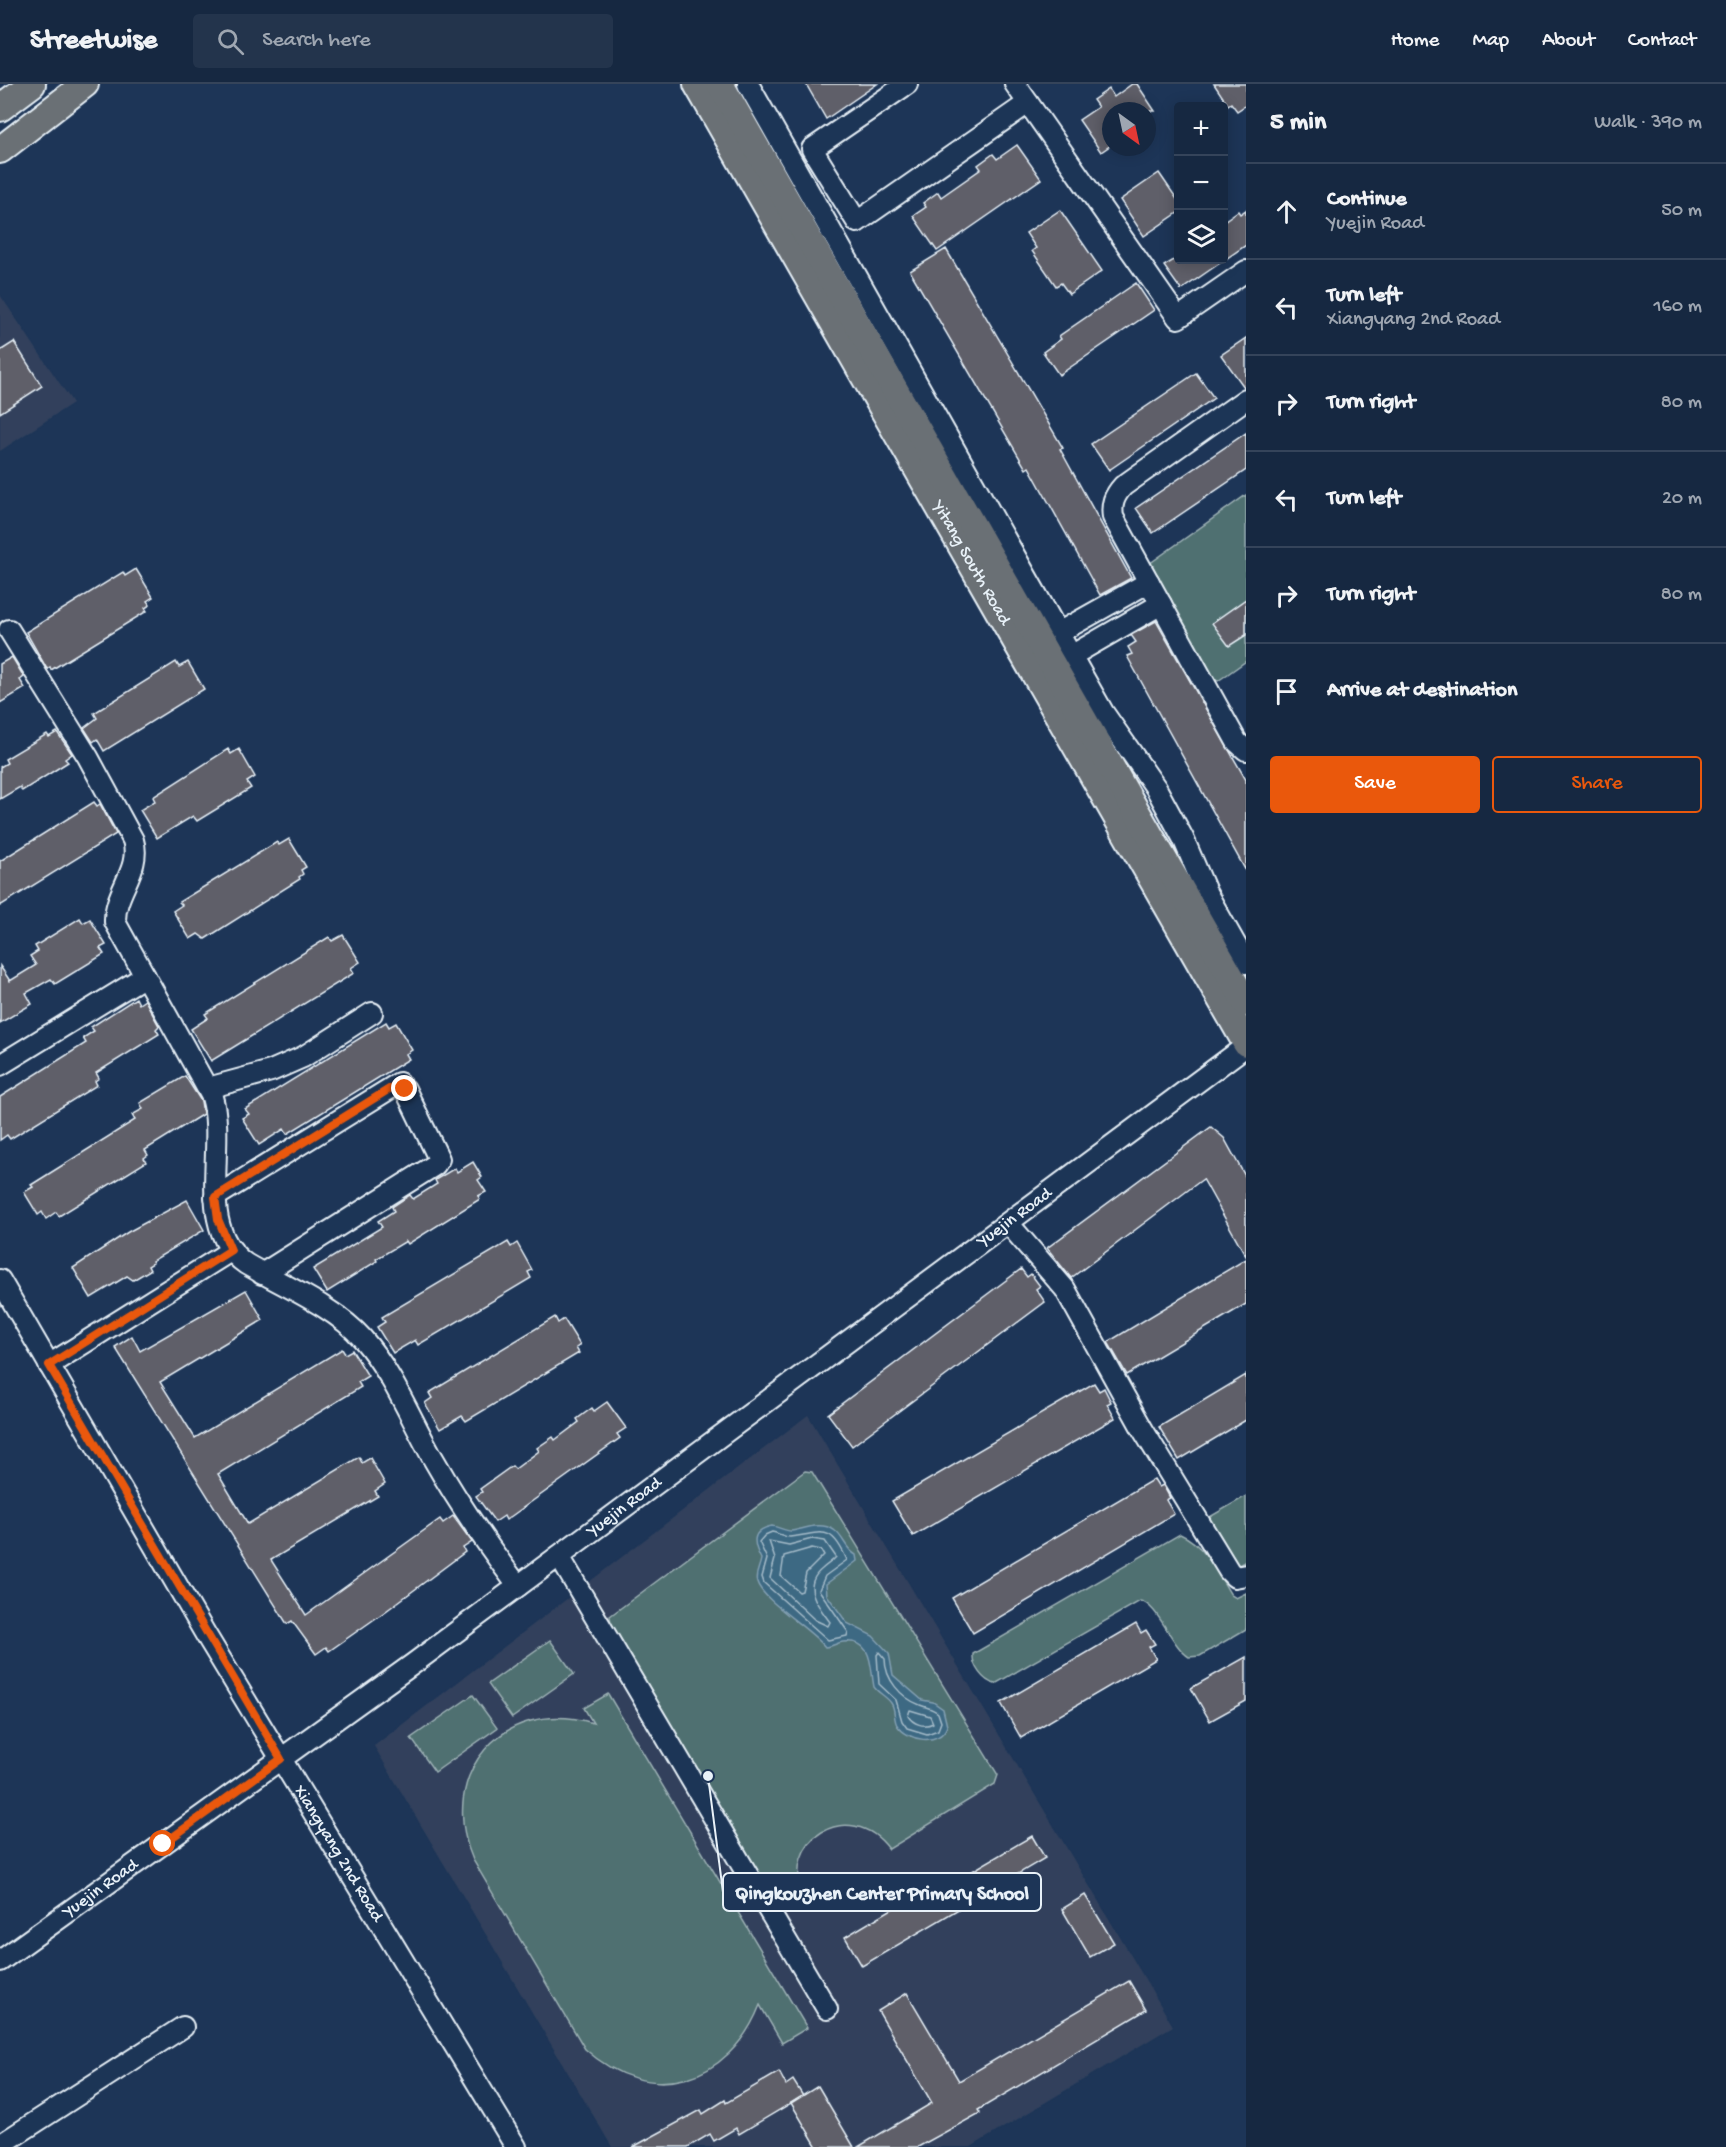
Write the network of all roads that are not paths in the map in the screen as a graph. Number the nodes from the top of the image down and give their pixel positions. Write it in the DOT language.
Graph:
graph roads {
  1 [pos="32,84"];
  2 [pos="85,84"];
  3 [pos="697,84"];
  4 [pos="720,84"];
  5 [pos="748,84"];
  6 [pos="907,84"];
  7 [pos="1015,84"];
  8 [pos="2,102"];
  9 [pos="1028,103"];
  10 [pos="0,150"];
  11 [pos="833,184"];
  12 [pos="803,206"];
  13 [pos="1246,271"];
  14 [pos="1246,399"];
  15 [pos="1149,582"];
  16 [pos="1161,604"];
  17 [pos="9,630"];
  18 [pos="1058,633"];
  19 [pos="1071,656"];
  20 [pos="1246,750"];
  21 [pos="1246,963"];
  22 [pos="145,976"];
  23 [pos="1246,1003"];
  24 [pos="372,1013"];
  25 [pos="1246,1045"];
  26 [pos="0,1065"];
  27 [pos="208,1089"];
  28 [pos="215,1197"];
  29 [pos="1008,1223"];
  30 [pos="231,1250"];
  31 [pos="262,1274"];
  32 [pos="0,1280"];
  33 [pos="49,1365"];
  34 [pos="560,1556"];
  35 [pos="1246,1575"];
  36 [pos="518,1586"];
  37 [pos="281,1759"];
  38 [pos="0,1961"];
  39 [pos="828,2008"];
  40 [pos="183,2027"];
  41 [pos="0,2145"];
  42 [pos="516,2147"];
  1 -- 8 [label="main road"];
  2 -- 10 [label="main road"];
  3 -- 25 [label="main road, Yitang South Road"];
  4 -- 12 [label="main road, Yitang South Road"];
  5 -- 12 [label="street"];
  6 -- 11 [label="street"];
  7 -- 9 [label="street"];
  9 -- 11 [label="street"];
  9 -- 13 [label="street"];
  11 -- 12 [label="street"];
  12 -- 18 [label="street"];
  12 -- 23 [label="main road, Yitang South Road"];
  14 -- 15 [label="street"];
  15 -- 16 [label="street"];
  15 -- 18 [label="street"];
  16 -- 19 [label="street"];
  16 -- 20 [label="street"];
  17 -- 22 [label="street"];
  18 -- 19 [label="street"];
  19 -- 21 [label="street"];
  22 -- 26 [label="street"];
  22 -- 27 [label="street"];
  24 -- 27 [label="street"];
  25 -- 29 [label="street, Yuejin Road"];
  27 -- 28 [label="street"];
  28 -- 30 [label="street"];
  28 -- 31 [label="street"];
  29 -- 34 [label="street, Yuejin Road"];
  29 -- 35 [label="street"];
  30 -- 31 [label="street"];
  30 -- 33 [label="street"];
  31 -- 36 [label="street"];
  32 -- 33 [label="street, Xiangyang 2nd Road"];
  33 -- 37 [label="street, Xiangyang 2nd Road"];
  34 -- 36 [label="street, Yuejin Road"];
  34 -- 39 [label="street"];
  36 -- 37 [label="street, Yuejin Road"];
  37 -- 38 [label="street, Yuejin Road"];
  37 -- 42 [label="street, Xiangyang 2nd Road"];
  40 -- 41 [label="street"];
}
